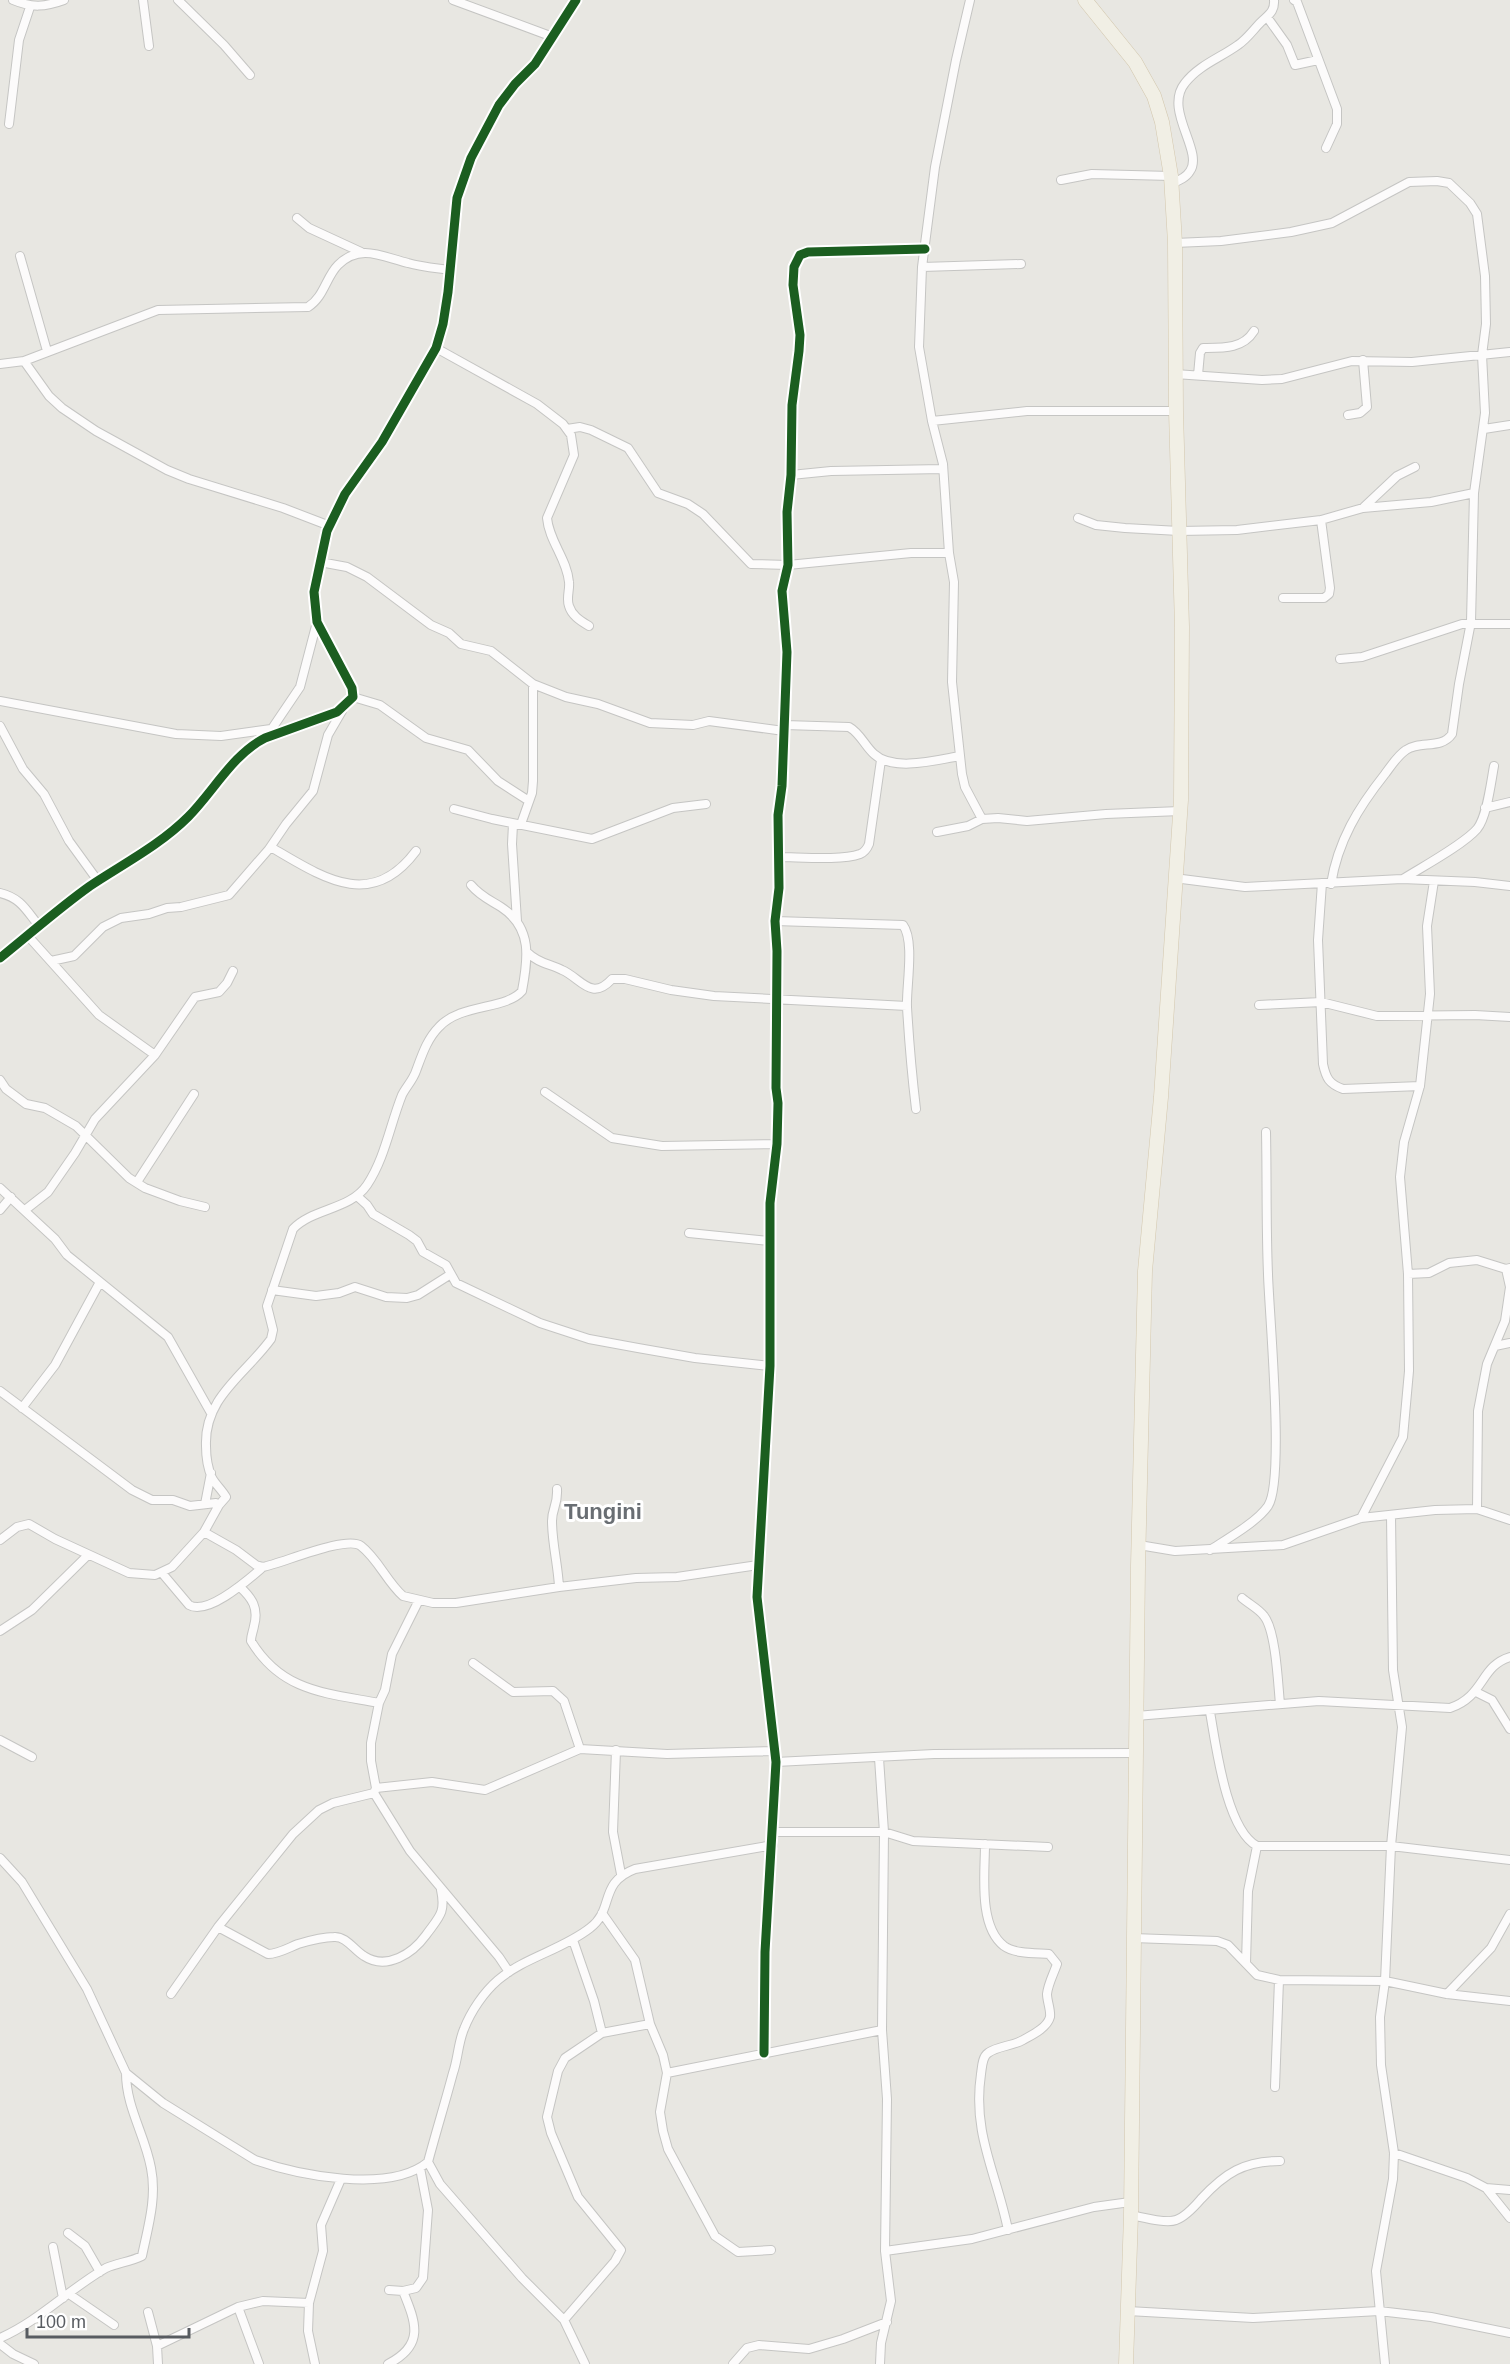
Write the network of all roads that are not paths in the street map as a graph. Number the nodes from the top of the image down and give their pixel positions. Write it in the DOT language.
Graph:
graph roads {
  1 [pos="13,0"];
  2 [pos="64,0"];
  3 [pos="143,0"];
  4 [pos="178,0"];
  5 [pos="453,0"];
  6 [pos="576,0"];
  7 [pos="970,0"];
  8 [pos="1085,0"];
  9 [pos="1274,0"];
  10 [pos="1294,0"];
  11 [pos="30,7"];
  12 [pos="1267,17"];
  13 [pos="553,37"];
  14 [pos="149,46"];
  15 [pos="1318,60"];
  16 [pos="250,75"];
  17 [pos="9,124"];
  18 [pos="1326,148"];
  19 [pos="1061,180"];
  20 [pos="1171,180"];
  21 [pos="297,218"];
  22 [pos="1174,243"];
  23 [pos="925,249"];
  24 [pos="362,252"];
  25 [pos="20,256"];
  26 [pos="1021,264"];
  27 [pos="922,267"];
  28 [pos="450,270"];
  29 [pos="1254,331"];
  30 [pos="436,348"];
  31 [pos="47,351"];
  32 [pos="1510,352"];
  33 [pos="1482,355"];
  34 [pos="1363,360"];
  35 [pos="24,361"];
  36 [pos="0,364"];
  37 [pos="1175,374"];
  38 [pos="1198,375"];
  39 [pos="1176,411"];
  40 [pos="1348,415"];
  41 [pos="932,421"];
  42 [pos="1510,425"];
  43 [pos="567,429"];
  44 [pos="1484,429"];
  45 [pos="1415,467"];
  46 [pos="943,469"];
  47 [pos="791,475"];
  48 [pos="1474,493"];
  49 [pos="1364,508"];
  50 [pos="1078,518"];
  51 [pos="1321,520"];
  52 [pos="330,526"];
  53 [pos="1179,531"];
  54 [pos="950,553"];
  55 [pos="320,562"];
  56 [pos="788,565"];
  57 [pos="1283,598"];
  58 [pos="317,622"];
  59 [pos="1471,622"];
  60 [pos="1510,624"];
  61 [pos="589,626"];
  62 [pos="1340,659"];
  63 [pos="533,684"];
  64 [pos="353,697"];
  65 [pos="0,701"];
  66 [pos="343,708"];
  67 [pos="0,726"];
  68 [pos="785,728"];
  69 [pos="271,729"];
  70 [pos="265,738"];
  71 [pos="960,756"];
  72 [pos="881,760"];
  73 [pos="1494,766"];
  74 [pos="529,801"];
  75 [pos="1510,802"];
  76 [pos="706,804"];
  77 [pos="1485,808"];
  78 [pos="454,809"];
  79 [pos="1180,811"];
  80 [pos="982,819"];
  81 [pos="517,824"];
  82 [pos="938,832"];
  83 [pos="269,849"];
  84 [pos="416,850"];
  85 [pos="778,857"];
  86 [pos="1174,878"];
  87 [pos="1402,879"];
  88 [pos="98,881"];
  89 [pos="1434,881"];
  90 [pos="1326,884"];
  91 [pos="471,885"];
  92 [pos="1510,886"];
  93 [pos="0,893"];
  94 [pos="517,921"];
  95 [pos="775,921"];
  96 [pos="39,926"];
  97 [pos="28,936"];
  98 [pos="528,953"];
  99 [pos="0,958"];
  100 [pos="51,961"];
  101 [pos="233,971"];
  102 [pos="776,997"];
  103 [pos="1321,1002"];
  104 [pos="1259,1005"];
  105 [pos="907,1006"];
  106 [pos="1427,1015"];
  107 [pos="1510,1017"];
  108 [pos="155,1055"];
  109 [pos="0,1080"];
  110 [pos="1420,1086"];
  111 [pos="545,1092"];
  112 [pos="194,1094"];
  113 [pos="916,1109"];
  114 [pos="1266,1132"];
  115 [pos="86,1134"];
  116 [pos="777,1144"];
  117 [pos="136,1182"];
  118 [pos="0,1188"];
  119 [pos="357,1196"];
  120 [pos="11,1197"];
  121 [pos="205,1207"];
  122 [pos="0,1210"];
  123 [pos="25,1210"];
  124 [pos="689,1233"];
  125 [pos="770,1241"];
  126 [pos="1508,1268"];
  127 [pos="451,1274"];
  128 [pos="1408,1275"];
  129 [pos="100,1282"];
  130 [pos="272,1290"];
  131 [pos="1510,1343"];
  132 [pos="1495,1346"];
  133 [pos="770,1366"];
  134 [pos="0,1391"];
  135 [pos="22,1408"];
  136 [pos="211,1413"];
  137 [pos="211,1473"];
  138 [pos="557,1489"];
  139 [pos="205,1504"];
  140 [pos="219,1504"];
  141 [pos="1477,1509"];
  142 [pos="1391,1516"];
  143 [pos="1361,1518"];
  144 [pos="1510,1520"];
  145 [pos="204,1532"];
  146 [pos="0,1540"];
  147 [pos="1139,1545"];
  148 [pos="1210,1550"];
  149 [pos="88,1555"];
  150 [pos="759,1565"];
  151 [pos="263,1567"];
  152 [pos="162,1573"];
  153 [pos="240,1587"];
  154 [pos="559,1587"];
  155 [pos="1242,1598"];
  156 [pos="419,1600"];
  157 [pos="0,1630"];
  158 [pos="1510,1657"];
  159 [pos="473,1663"];
  160 [pos="1476,1692"];
  161 [pos="379,1703"];
  162 [pos="1280,1704"];
  163 [pos="1398,1705"];
  164 [pos="1210,1712"];
  165 [pos="1136,1716"];
  166 [pos="1510,1729"];
  167 [pos="0,1740"];
  168 [pos="580,1749"];
  169 [pos="616,1750"];
  170 [pos="775,1751"];
  171 [pos="1136,1753"];
  172 [pos="32,1757"];
  173 [pos="879,1758"];
  174 [pos="776,1762"];
  175 [pos="375,1791"];
  176 [pos="772,1832"];
  177 [pos="884,1832"];
  178 [pos="985,1844"];
  179 [pos="773,1845"];
  180 [pos="1257,1846"];
  181 [pos="1391,1846"];
  182 [pos="1048,1847"];
  183 [pos="0,1858"];
  184 [pos="1510,1860"];
  185 [pos="621,1874"];
  186 [pos="441,1890"];
  187 [pos="602,1913"];
  188 [pos="1510,1914"];
  189 [pos="218,1927"];
  190 [pos="1133,1938"];
  191 [pos="573,1940"];
  192 [pos="1246,1963"];
  193 [pos="509,1972"];
  194 [pos="1279,1980"];
  195 [pos="1384,1981"];
  196 [pos="171,1994"];
  197 [pos="1447,1994"];
  198 [pos="1510,2001"];
  199 [pos="650,2025"];
  200 [pos="882,2030"];
  201 [pos="602,2033"];
  202 [pos="764,2053"];
  203 [pos="126,2073"];
  204 [pos="667,2073"];
  205 [pos="1275,2087"];
  206 [pos="1394,2153"];
  207 [pos="1281,2161"];
  208 [pos="424,2165"];
  209 [pos="341,2179"];
  210 [pos="1486,2188"];
  211 [pos="1510,2190"];
  212 [pos="1130,2209"];
  213 [pos="1510,2218"];
  214 [pos="1008,2230"];
  215 [pos="68,2233"];
  216 [pos="52,2247"];
  217 [pos="771,2250"];
  218 [pos="885,2251"];
  219 [pos="100,2272"];
  220 [pos="389,2290"];
  221 [pos="404,2291"];
  222 [pos="66,2296"];
  223 [pos="309,2303"];
  224 [pos="237,2307"];
  225 [pos="1128,2311"];
  226 [pos="1379,2311"];
  227 [pos="148,2312"];
  228 [pos="564,2320"];
  229 [pos="887,2322"];
  230 [pos="114,2325"];
  231 [pos="1510,2332"];
  232 [pos="0,2338"];
  233 [pos="0,2344"];
  234 [pos="157,2346"];
  235 [pos="34,2364"];
  236 [pos="158,2364"];
  237 [pos="259,2364"];
  238 [pos="315,2364"];
  239 [pos="388,2364"];
  240 [pos="585,2364"];
  241 [pos="733,2364"];
  242 [pos="880,2364"];
  243 [pos="1126,2364"];
  244 [pos="1384,2364"];
  1 -- 11 [label="street"];
  2 -- 11 [label="street"];
  3 -- 14 [label="street"];
  4 -- 16 [label="street"];
  5 -- 13 [label="street"];
  6 -- 13 [label="street"];
  7 -- 23 [label="street"];
  8 -- 20 [label="main road"];
  9 -- 12 [label="street"];
  10 -- 15 [label="street"];
  11 -- 17 [label="street"];
  12 -- 15 [label="street"];
  12 -- 20 [label="street"];
  13 -- 28 [label="street"];
  15 -- 18 [label="street"];
  19 -- 20 [label="street"];
  20 -- 22 [label="main road"];
  21 -- 24 [label="street"];
  22 -- 33 [label="street"];
  22 -- 37 [label="main road"];
  23 -- 27 [label="street"];
  23 -- 47 [label="street"];
  24 -- 28 [label="street"];
  24 -- 31 [label="street"];
  25 -- 31 [label="street"];
  26 -- 27 [label="street"];
  27 -- 41 [label="street"];
  28 -- 30 [label="street"];
  29 -- 38 [label="street"];
  30 -- 43 [label="street"];
  30 -- 52 [label="street"];
  31 -- 35 [label="street"];
  32 -- 33 [label="street"];
  33 -- 34 [label="street"];
  33 -- 44 [label="street"];
  34 -- 38 [label="street"];
  34 -- 40 [label="street"];
  35 -- 36 [label="street"];
  35 -- 52 [label="street"];
  37 -- 38 [label="street"];
  37 -- 39 [label="main road"];
  39 -- 41 [label="street"];
  39 -- 53 [label="main road"];
  41 -- 46 [label="street"];
  42 -- 44 [label="street"];
  43 -- 56 [label="street"];
  43 -- 61 [label="street"];
  44 -- 48 [label="street"];
  45 -- 49 [label="street"];
  46 -- 47 [label="street"];
  46 -- 54 [label="street"];
  47 -- 56 [label="street"];
  48 -- 49 [label="street"];
  48 -- 59 [label="street"];
  49 -- 51 [label="street"];
  50 -- 53 [label="street"];
  51 -- 53 [label="street"];
  51 -- 57 [label="street"];
  52 -- 55 [label="street"];
  53 -- 79 [label="main road"];
  54 -- 56 [label="street"];
  54 -- 71 [label="street"];
  55 -- 58 [label="street"];
  55 -- 63 [label="street"];
  56 -- 68 [label="street"];
  58 -- 64 [label="street"];
  58 -- 69 [label="street"];
  59 -- 60 [label="street"];
  59 -- 62 [label="street"];
  59 -- 90 [label="street"];
  63 -- 68 [label="street"];
  63 -- 74 [label="street"];
  64 -- 66 [label="street"];
  64 -- 74 [label="street"];
  65 -- 69 [label="street"];
  66 -- 70 [label="street"];
  66 -- 83 [label="street"];
  67 -- 88 [label="street"];
  68 -- 72 [label="street"];
  68 -- 85 [label="street"];
  69 -- 70 [label="street"];
  70 -- 88 [label="street"];
  71 -- 72 [label="street"];
  71 -- 80 [label="street"];
  72 -- 85 [label="street"];
  73 -- 77 [label="street"];
  74 -- 81 [label="street"];
  75 -- 77 [label="street"];
  76 -- 81 [label="street"];
  77 -- 87 [label="street"];
  78 -- 81 [label="street"];
  79 -- 80 [label="street"];
  79 -- 86 [label="main road"];
  80 -- 82 [label="street"];
  81 -- 94 [label="street"];
  83 -- 84 [label="street"];
  83 -- 100 [label="street"];
  85 -- 95 [label="street"];
  86 -- 90 [label="street"];
  86 -- 147 [label="main road"];
  87 -- 89 [label="street"];
  87 -- 90 [label="street"];
  88 -- 96 [label="street"];
  89 -- 92 [label="street"];
  89 -- 106 [label="street"];
  90 -- 103 [label="street"];
  91 -- 94 [label="street"];
  93 -- 96 [label="street"];
  94 -- 98 [label="street"];
  95 -- 102 [label="street"];
  95 -- 105 [label="street"];
  96 -- 97 [label="street"];
  97 -- 99 [label="street"];
  97 -- 100 [label="street"];
  98 -- 102 [label="street"];
  98 -- 119 [label="street"];
  100 -- 108 [label="street"];
  101 -- 108 [label="street"];
  102 -- 105 [label="street"];
  102 -- 116 [label="street"];
  103 -- 104 [label="street"];
  103 -- 106 [label="street"];
  103 -- 110 [label="street"];
  105 -- 113 [label="street"];
  106 -- 107 [label="street"];
  106 -- 110 [label="street"];
  108 -- 115 [label="street"];
  109 -- 115 [label="street"];
  110 -- 128 [label="street"];
  111 -- 116 [label="street"];
  112 -- 117 [label="street"];
  114 -- 148 [label="street"];
  115 -- 117 [label="street"];
  115 -- 123 [label="street"];
  116 -- 125 [label="street"];
  117 -- 121 [label="street"];
  118 -- 120 [label="street"];
  119 -- 127 [label="street"];
  119 -- 130 [label="street"];
  120 -- 122 [label="street"];
  120 -- 123 [label="street"];
  123 -- 129 [label="street"];
  124 -- 125 [label="street"];
  125 -- 133 [label="street"];
  126 -- 128 [label="street"];
  126 -- 132 [label="street"];
  127 -- 130 [label="street"];
  127 -- 133 [label="street"];
  128 -- 143 [label="street"];
  129 -- 135 [label="street"];
  129 -- 136 [label="street"];
  130 -- 136 [label="street"];
  131 -- 132 [label="street"];
  132 -- 141 [label="street"];
  133 -- 150 [label="street"];
  134 -- 135 [label="street"];
  135 -- 139 [label="street"];
  136 -- 137 [label="street"];
  137 -- 139 [label="street"];
  137 -- 140 [label="street"];
  138 -- 154 [label="street"];
  139 -- 140 [label="street"];
  140 -- 145 [label="street"];
  141 -- 142 [label="street"];
  141 -- 144 [label="street"];
  142 -- 143 [label="street"];
  142 -- 163 [label="street"];
  143 -- 148 [label="street"];
  145 -- 151 [label="street"];
  145 -- 152 [label="street"];
  146 -- 149 [label="street"];
  147 -- 148 [label="street"];
  147 -- 165 [label="main road"];
  149 -- 152 [label="street"];
  149 -- 157 [label="street"];
  150 -- 154 [label="street"];
  150 -- 170 [label="street"];
  151 -- 153 [label="street"];
  151 -- 156 [label="street"];
  152 -- 153 [label="street"];
  153 -- 161 [label="street"];
  154 -- 156 [label="street"];
  155 -- 162 [label="street"];
  156 -- 161 [label="street"];
  158 -- 160 [label="street"];
  159 -- 168 [label="street"];
  160 -- 163 [label="street"];
  160 -- 166 [label="street"];
  161 -- 175 [label="street"];
  162 -- 163 [label="street"];
  162 -- 164 [label="street"];
  163 -- 181 [label="street"];
  164 -- 165 [label="street"];
  164 -- 180 [label="street"];
  165 -- 171 [label="main road"];
  167 -- 172 [label="street"];
  168 -- 169 [label="street"];
  168 -- 175 [label="street"];
  169 -- 170 [label="street"];
  169 -- 185 [label="street"];
  170 -- 174 [label="street"];
  171 -- 173 [label="street"];
  171 -- 190 [label="main road"];
  173 -- 174 [label="street"];
  173 -- 177 [label="street"];
  174 -- 176 [label="street"];
  175 -- 186 [label="street"];
  175 -- 189 [label="street"];
  176 -- 177 [label="street"];
  176 -- 179 [label="street"];
  177 -- 178 [label="street"];
  177 -- 200 [label="street"];
  178 -- 182 [label="street"];
  178 -- 214 [label="street"];
  179 -- 185 [label="street"];
  179 -- 202 [label="street"];
  180 -- 181 [label="street"];
  180 -- 192 [label="street"];
  181 -- 184 [label="street"];
  181 -- 195 [label="street"];
  183 -- 203 [label="street"];
  185 -- 187 [label="street"];
  186 -- 189 [label="street"];
  186 -- 193 [label="street"];
  187 -- 191 [label="street"];
  187 -- 199 [label="street"];
  188 -- 197 [label="street"];
  189 -- 196 [label="street"];
  190 -- 192 [label="street"];
  190 -- 212 [label="main road"];
  191 -- 193 [label="street"];
  191 -- 201 [label="street"];
  192 -- 194 [label="street"];
  193 -- 208 [label="street"];
  194 -- 195 [label="street"];
  194 -- 205 [label="street"];
  195 -- 197 [label="street"];
  195 -- 206 [label="street"];
  197 -- 198 [label="street"];
  199 -- 201 [label="street"];
  199 -- 204 [label="street"];
  200 -- 202 [label="street"];
  200 -- 218 [label="street"];
  201 -- 228 [label="street"];
  202 -- 204 [label="street"];
  203 -- 209 [label="street"];
  203 -- 219 [label="street"];
  204 -- 217 [label="street"];
  206 -- 210 [label="street"];
  206 -- 226 [label="street"];
  207 -- 212 [label="street"];
  208 -- 209 [label="street"];
  208 -- 221 [label="street"];
  208 -- 228 [label="street"];
  209 -- 223 [label="street"];
  210 -- 211 [label="street"];
  210 -- 213 [label="street"];
  212 -- 214 [label="street"];
  212 -- 225 [label="main road"];
  214 -- 218 [label="street"];
  215 -- 219 [label="street"];
  216 -- 222 [label="street"];
  218 -- 229 [label="street"];
  219 -- 222 [label="street"];
  220 -- 221 [label="street"];
  221 -- 239 [label="street"];
  222 -- 230 [label="street"];
  222 -- 232 [label="street"];
  223 -- 224 [label="street"];
  223 -- 238 [label="street"];
  224 -- 234 [label="street"];
  224 -- 237 [label="street"];
  225 -- 226 [label="street"];
  225 -- 243 [label="main road"];
  226 -- 231 [label="street"];
  226 -- 244 [label="street"];
  227 -- 234 [label="street"];
  228 -- 240 [label="street"];
  229 -- 241 [label="street"];
  229 -- 242 [label="street"];
  233 -- 235 [label="street"];
  234 -- 236 [label="street"];
}
